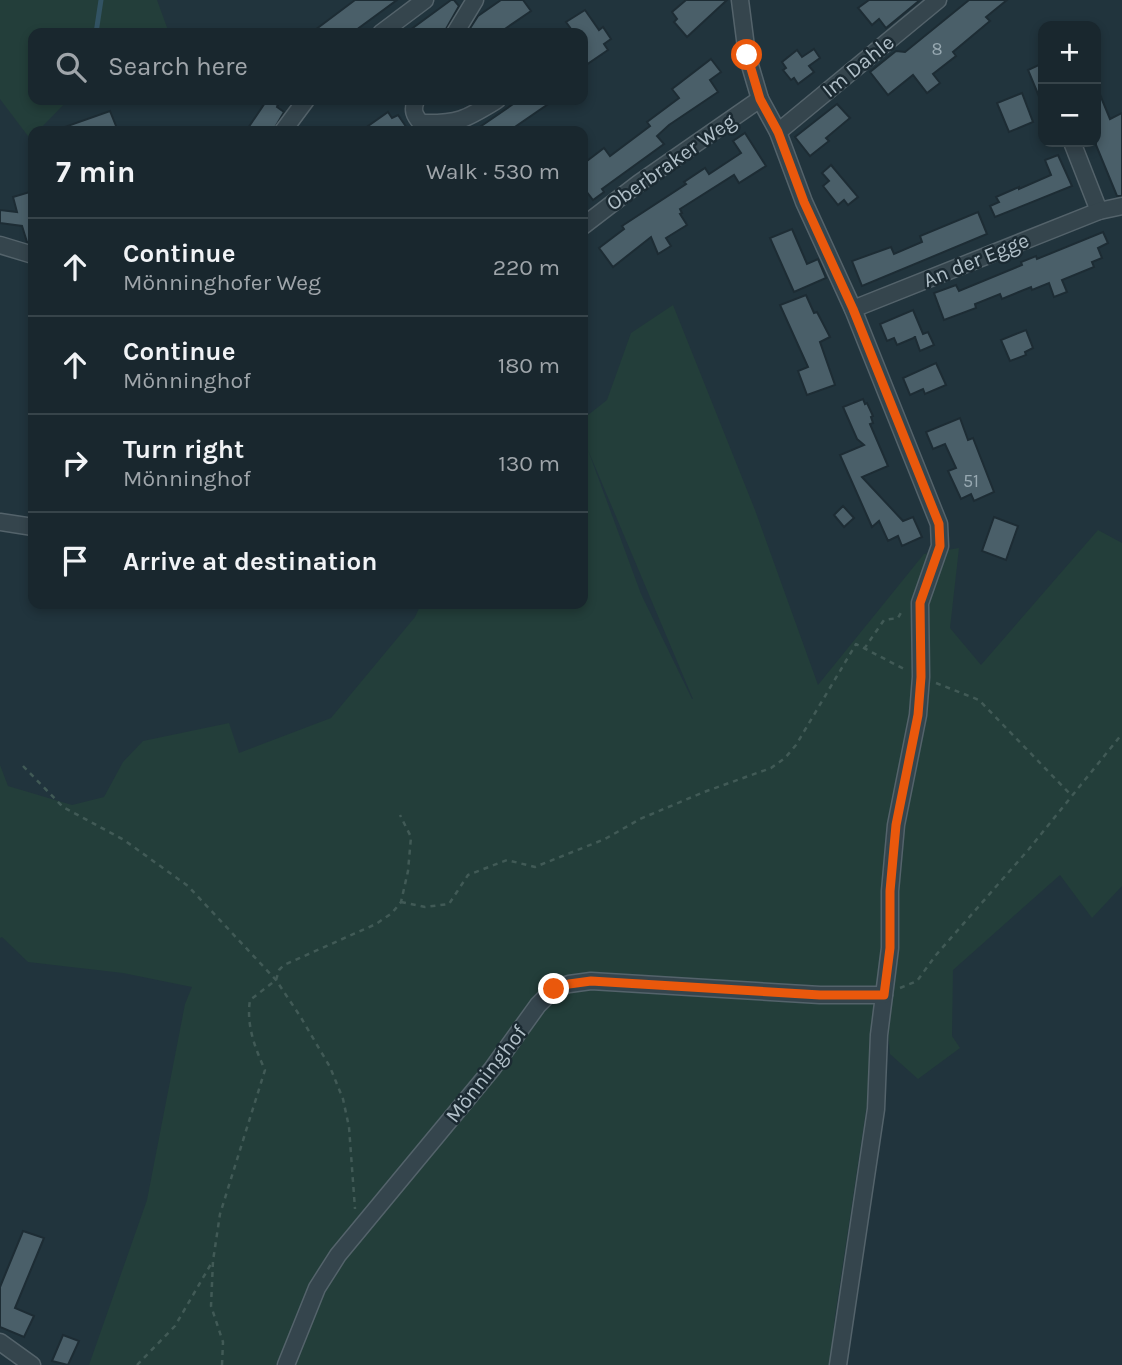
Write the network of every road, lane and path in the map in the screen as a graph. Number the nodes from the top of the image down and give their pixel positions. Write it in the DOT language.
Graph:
graph roads {
  1 [pos="425,0"];
  2 [pos="475,0"];
  3 [pos="740,0"];
  4 [pos="938,0"];
  5 [pos="388,28"];
  6 [pos="458,28"];
  7 [pos="760,99"];
  8 [pos="302,105"];
  9 [pos="414,105"];
  10 [pos="489,105"];
  11 [pos="287,126"];
  12 [pos="778,132"];
  13 [pos="1074,147"];
  14 [pos="1122,206"];
  15 [pos="1099,211"];
  16 [pos="588,222"];
  17 [pos="0,245"];
  18 [pos="28,253"];
  19 [pos="853,309"];
  20 [pos="0,523"];
  21 [pos="28,526"];
  22 [pos="903,609"];
  23 [pos="864,649"];
  24 [pos="921,677"];
  25 [pos="1122,734"];
  26 [pos="23,766"];
  27 [pos="1072,796"];
  28 [pos="400,815"];
  29 [pos="401,902"];
  30 [pos="276,980"];
  31 [pos="884,995"];
  32 [pos="357,1230"];
  33 [pos="213,1261"];
  34 [pos="0,1342"];
  35 [pos="32,1365"];
  36 [pos="137,1365"];
  37 [pos="222,1365"];
  38 [pos="286,1365"];
  39 [pos="838,1365"];
  1 -- 5 [label="street"];
  2 -- 6 [label="street"];
  3 -- 7 [label="street"];
  4 -- 12 [label="street, Im Dahle"];
  7 -- 12 [label="street"];
  7 -- 16 [label="street, Oberbraker Weg"];
  8 -- 11 [label="street"];
  9 -- 10 [label="street"];
  12 -- 19 [label="street"];
  13 -- 15 [label="street"];
  14 -- 15 [label="street, An der Egge"];
  15 -- 19 [label="street, An der Egge"];
  17 -- 18 [label="street"];
  19 -- 24 [label="street"];
  20 -- 21 [label="street"];
  22 -- 23 [label="path"];
  23 -- 24 [label="path"];
  23 -- 29 [label="path"];
  24 -- 27 [label="path"];
  24 -- 31 [label="street"];
  25 -- 27 [label="path"];
  26 -- 30 [label="path"];
  27 -- 31 [label="path"];
  28 -- 29 [label="path"];
  29 -- 30 [label="path"];
  30 -- 32 [label="path"];
  30 -- 33 [label="path"];
  31 -- 32 [label="street, Mönninghof"];
  31 -- 39 [label="street"];
  32 -- 38 [label="street, Mönninghof"];
  33 -- 36 [label="path"];
  33 -- 37 [label="path"];
  34 -- 35 [label="street"];
}
